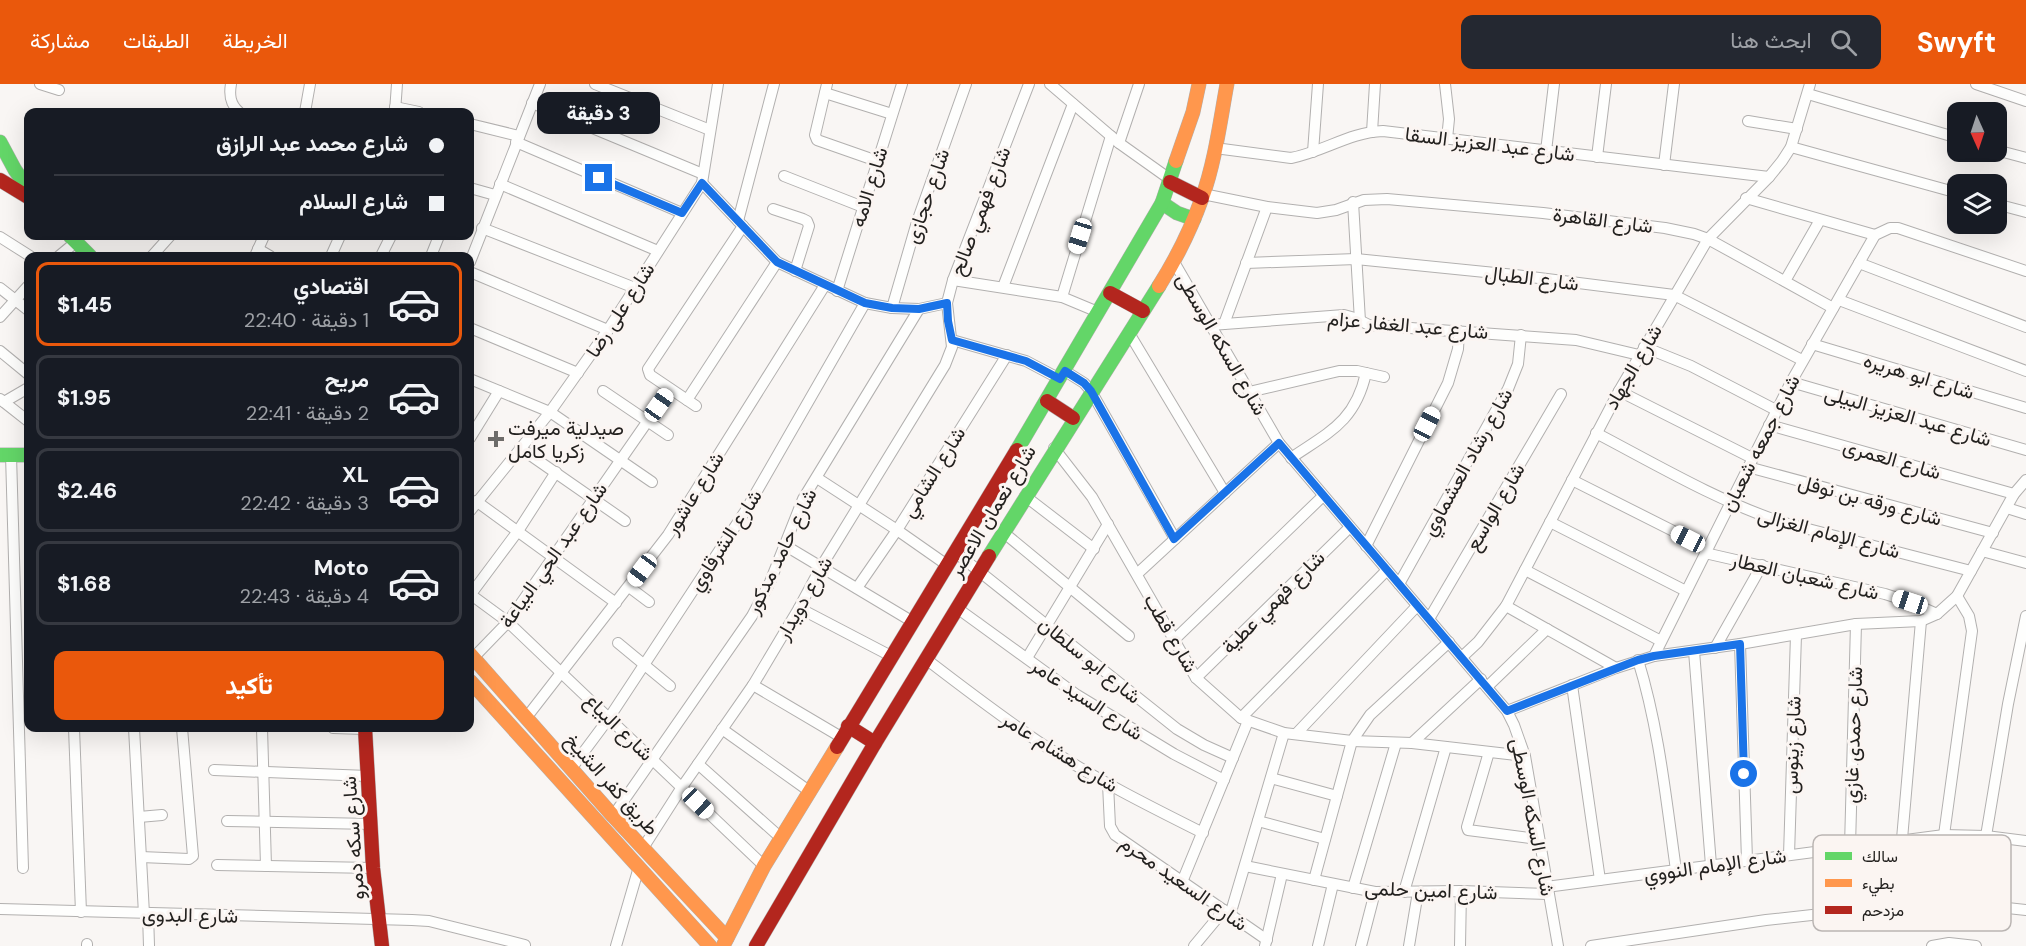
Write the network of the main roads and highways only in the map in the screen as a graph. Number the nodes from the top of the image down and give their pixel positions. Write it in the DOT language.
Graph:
graph roads {
  1 [pos="1199,84"];
  2 [pos="1227,84"];
  3 [pos="0,142"];
  4 [pos="0,180"];
  5 [pos="1171,181"];
  6 [pos="24,182"];
  7 [pos="24,195"];
  8 [pos="1202,196"];
  9 [pos="1162,203"];
  10 [pos="1194,219"];
  11 [pos="74,240"];
  12 [pos="86,252"];
  13 [pos="1110,293"];
  14 [pos="1143,311"];
  15 [pos="1047,401"];
  16 [pos="1073,418"];
  17 [pos="5,455"];
  18 [pos="24,455"];
  19 [pos="474,659"];
  20 [pos="474,685"];
  21 [pos="844,731"];
  22 [pos="365,732"];
  23 [pos="875,743"];
  24 [pos="725,942"];
  25 [pos="382,946"];
  26 [pos="710,946"];
  27 [pos="756,946"];
  1 -- 5 [label="main road, شارع نعمان الاعصر"];
  2 -- 8 [label="main road, شارع نعمان الاعصر"];
  3 -- 6 [label="main road"];
  4 -- 7 [label="main road"];
  5 -- 8 [label="main road"];
  5 -- 9 [label="main road, شارع نعمان الاعصر"];
  8 -- 10 [label="main road, شارع نعمان الاعصر"];
  9 -- 10 [label="main road"];
  9 -- 13 [label="main road, شارع نعمان الاعصر"];
  10 -- 14 [label="main road, شارع نعمان الاعصر"];
  11 -- 12 [label="main road"];
  13 -- 14 [label="main road"];
  13 -- 15 [label="main road, شارع نعمان الاعصر"];
  14 -- 16 [label="main road, شارع نعمان الاعصر"];
  15 -- 16 [label="main road"];
  15 -- 21 [label="main road, شارع نعمان الاعصر"];
  16 -- 23 [label="main road, شارع نعمان الاعصر"];
  17 -- 18 [label="main road"];
  19 -- 24 [label="main road, طريق كفر الشيخ"];
  20 -- 26 [label="main road, طريق كفر الشيخ"];
  21 -- 23 [label="main road"];
  21 -- 24 [label="main road, شارع نعمان الاعصر"];
  22 -- 25 [label="main road, شارع سكه دمرو"];
  23 -- 27 [label="main road, شارع نعمان الاعصر"];
}
